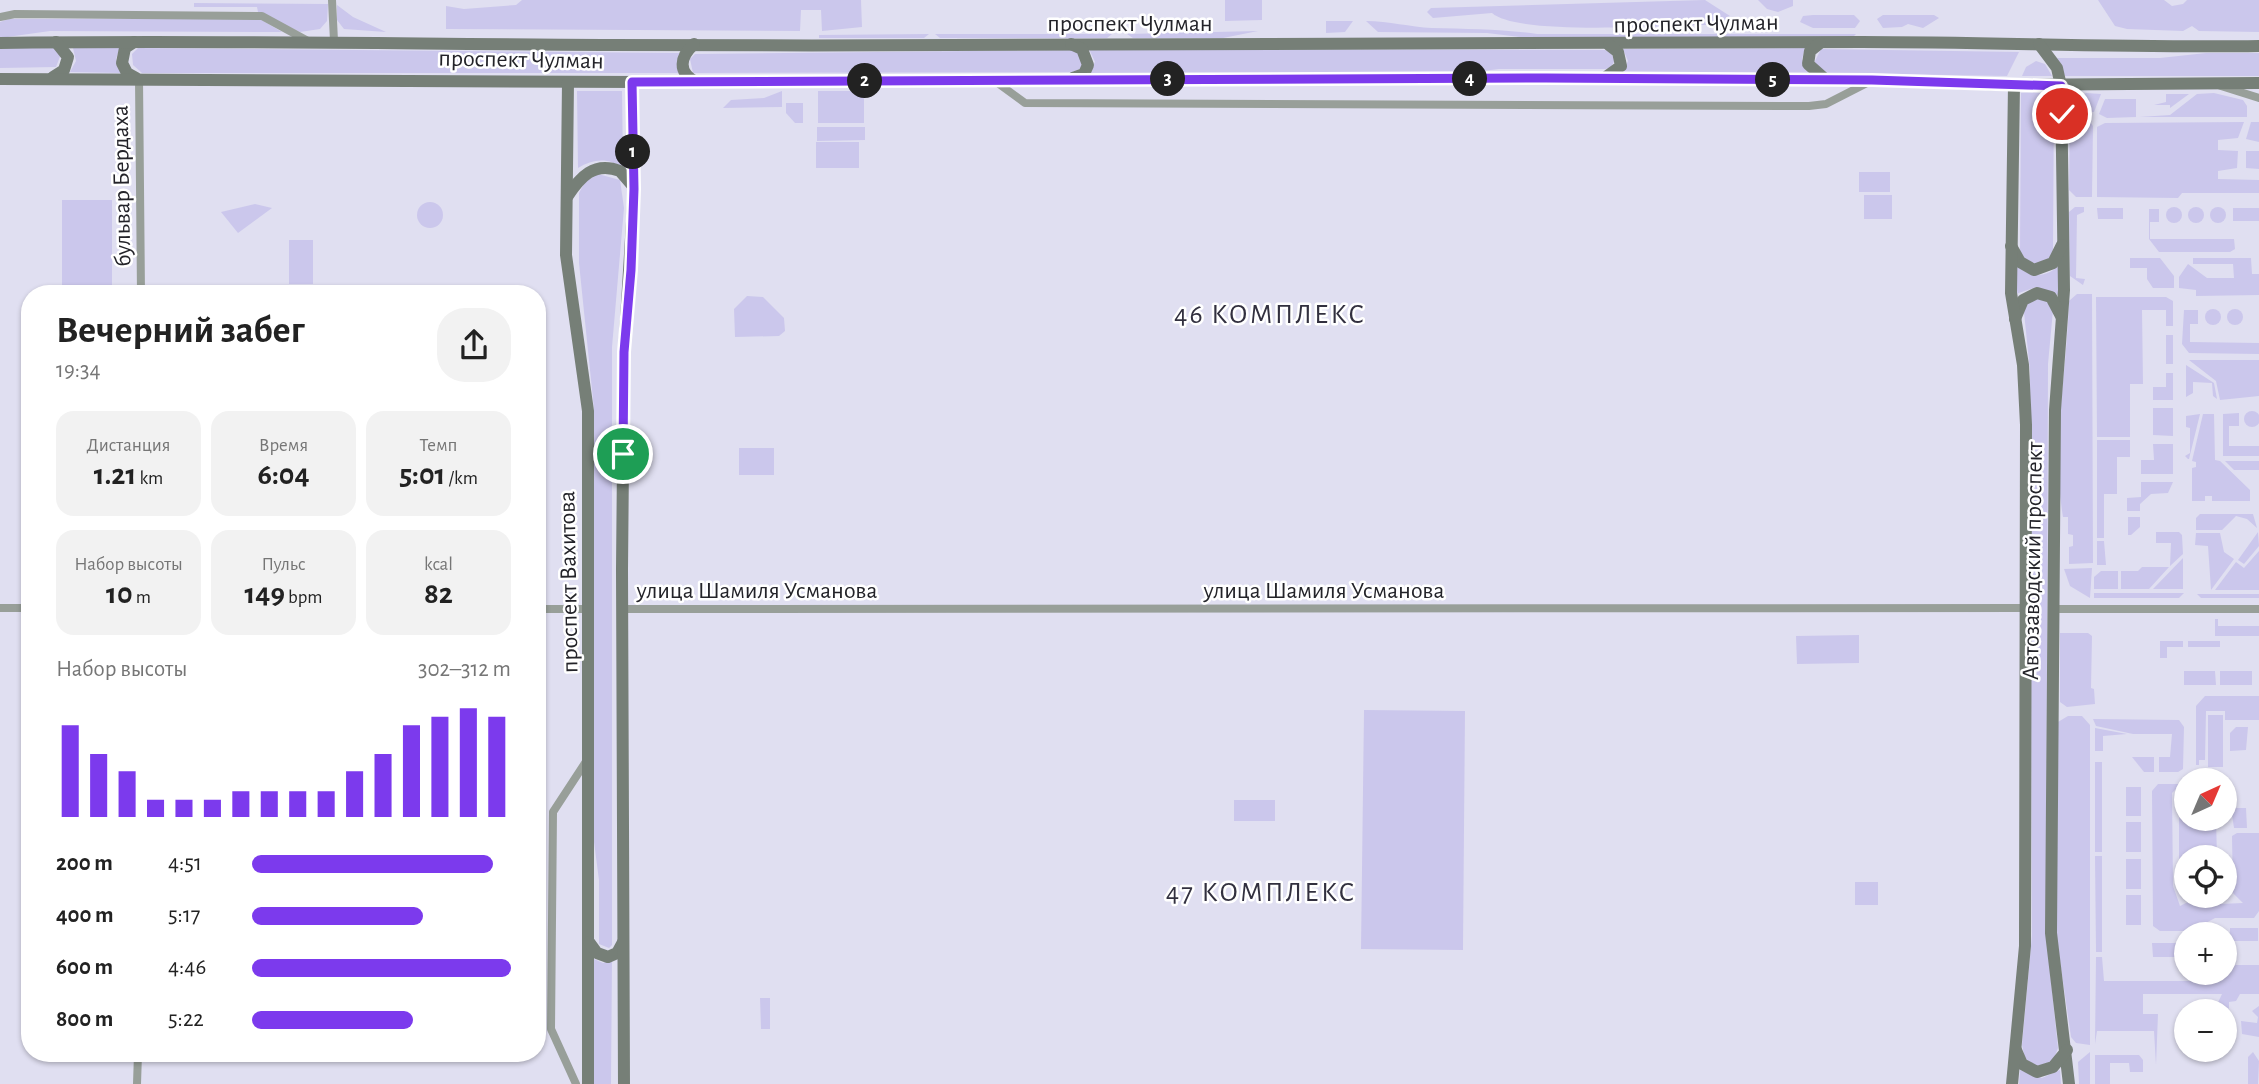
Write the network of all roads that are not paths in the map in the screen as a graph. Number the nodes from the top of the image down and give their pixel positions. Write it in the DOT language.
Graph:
graph roads {
  1 [pos="332,0"];
  2 [pos="0,17"];
  3 [pos="308,41"];
  4 [pos="334,41"];
  5 [pos="56,42"];
  6 [pos="135,42"];
  7 [pos="0,43"];
  8 [pos="1070,43"];
  9 [pos="1821,43"];
  10 [pos="694,44"];
  11 [pos="2039,44"];
  12 [pos="1609,45"];
  13 [pos="2259,47"];
  14 [pos="1073,78"];
  15 [pos="0,79"];
  16 [pos="49,79"];
  17 [pos="138,79"];
  18 [pos="1603,79"];
  19 [pos="1826,80"];
  20 [pos="1872,80"];
  21 [pos="995,81"];
  22 [pos="568,82"];
  23 [pos="632,82"];
  24 [pos="696,82"];
  25 [pos="2211,83"];
  26 [pos="2259,83"];
  27 [pos="2014,85"];
  28 [pos="2061,86"];
  29 [pos="2259,98"];
  30 [pos="634,189"];
  31 [pos="566,198"];
  32 [pos="2063,243"];
  33 [pos="2010,246"];
  34 [pos="141,285"];
  35 [pos="2015,319"];
  36 [pos="2062,320"];
  37 [pos="0,608"];
  38 [pos="21,608"];
  39 [pos="2025,608"];
  40 [pos="546,609"];
  41 [pos="590,609"];
  42 [pos="622,609"];
  43 [pos="2053,609"];
  44 [pos="2259,609"];
  45 [pos="590,754"];
  46 [pos="624,940"];
  47 [pos="589,941"];
  48 [pos="2015,1046"];
  49 [pos="2067,1050"];
  50 [pos="138,1062"];
  51 [pos="138,1084"];
  52 [pos="576,1084"];
  53 [pos="588,1084"];
  54 [pos="624,1084"];
  55 [pos="2012,1084"];
  56 [pos="2069,1084"];
  1 -- 4 [label="street"];
  2 -- 3 [label="street"];
  3 -- 4 [label="main road, проспект Чулман"];
  3 -- 6 [label="main road, проспект Чулман"];
  4 -- 10 [label="main road, проспект Чулман"];
  5 -- 6 [label="main road, проспект Чулман"];
  5 -- 7 [label="main road, проспект Чулман"];
  5 -- 16 [label="main road"];
  6 -- 17 [label="main road"];
  8 -- 10 [label="main road, проспект Чулман"];
  8 -- 12 [label="main road, проспект Чулман"];
  8 -- 14 [label="main road"];
  9 -- 11 [label="main road, проспект Чулман"];
  9 -- 12 [label="main road, проспект Чулман"];
  9 -- 19 [label="main road"];
  10 -- 24 [label="main road"];
  11 -- 13 [label="main road, проспект Чулман"];
  11 -- 28 [label="main road, Автозаводский проспект"];
  12 -- 18 [label="main road"];
  14 -- 18 [label="main road, проспект Чулман"];
  14 -- 21 [label="main road, проспект Чулман"];
  15 -- 16 [label="main road, проспект Чулман"];
  16 -- 17 [label="main road, проспект Чулман"];
  17 -- 22 [label="main road, проспект Чулман"];
  17 -- 34 [label="street, бульвар Бердаха"];
  18 -- 19 [label="main road, проспект Чулман"];
  19 -- 20 [label="main road, проспект Чулман"];
  20 -- 21 [label="street"];
  20 -- 27 [label="main road, проспект Чулман"];
  21 -- 24 [label="main road, проспект Чулман"];
  22 -- 23 [label="main road, проспект Чулман"];
  22 -- 31 [label="main road, проспект Вахитова"];
  23 -- 24 [label="main road, проспект Чулман"];
  23 -- 30 [label="main road"];
  25 -- 26 [label="main road, проспект Чулман"];
  25 -- 28 [label="main road, проспект Чулман"];
  25 -- 29 [label="street"];
  27 -- 28 [label="main road, проспект Чулман"];
  27 -- 33 [label="main road, Автозаводский проспект"];
  28 -- 32 [label="main road, Автозаводский проспект"];
  30 -- 31 [label="main road"];
  30 -- 42 [label="main road"];
  31 -- 41 [label="main road, проспект Вахитова"];
  32 -- 33 [label="main road"];
  32 -- 36 [label="main road, Автозаводский проспект"];
  33 -- 35 [label="main road, Автозаводский проспект"];
  35 -- 36 [label="main road"];
  35 -- 39 [label="main road, Автозаводский проспект"];
  36 -- 43 [label="main road, Автозаводский проспект"];
  37 -- 38 [label="street"];
  39 -- 42 [label="street, улица Шамиля Усманова"];
  39 -- 48 [label="main road, Автозаводский проспект"];
  40 -- 41 [label="street"];
  41 -- 45 [label="main road, проспект Вахитова"];
  42 -- 46 [label="main road"];
  43 -- 44 [label="street"];
  43 -- 49 [label="main road, Автозаводский проспект"];
  45 -- 47 [label="main road, проспект Вахитова"];
  45 -- 52 [label="street"];
  46 -- 47 [label="main road"];
  46 -- 54 [label="main road"];
  47 -- 53 [label="main road, проспект Вахитова"];
  48 -- 49 [label="main road"];
  48 -- 55 [label="main road, Автозаводский проспект"];
  49 -- 56 [label="main road, Автозаводский проспект"];
  50 -- 51 [label="street"];
}
